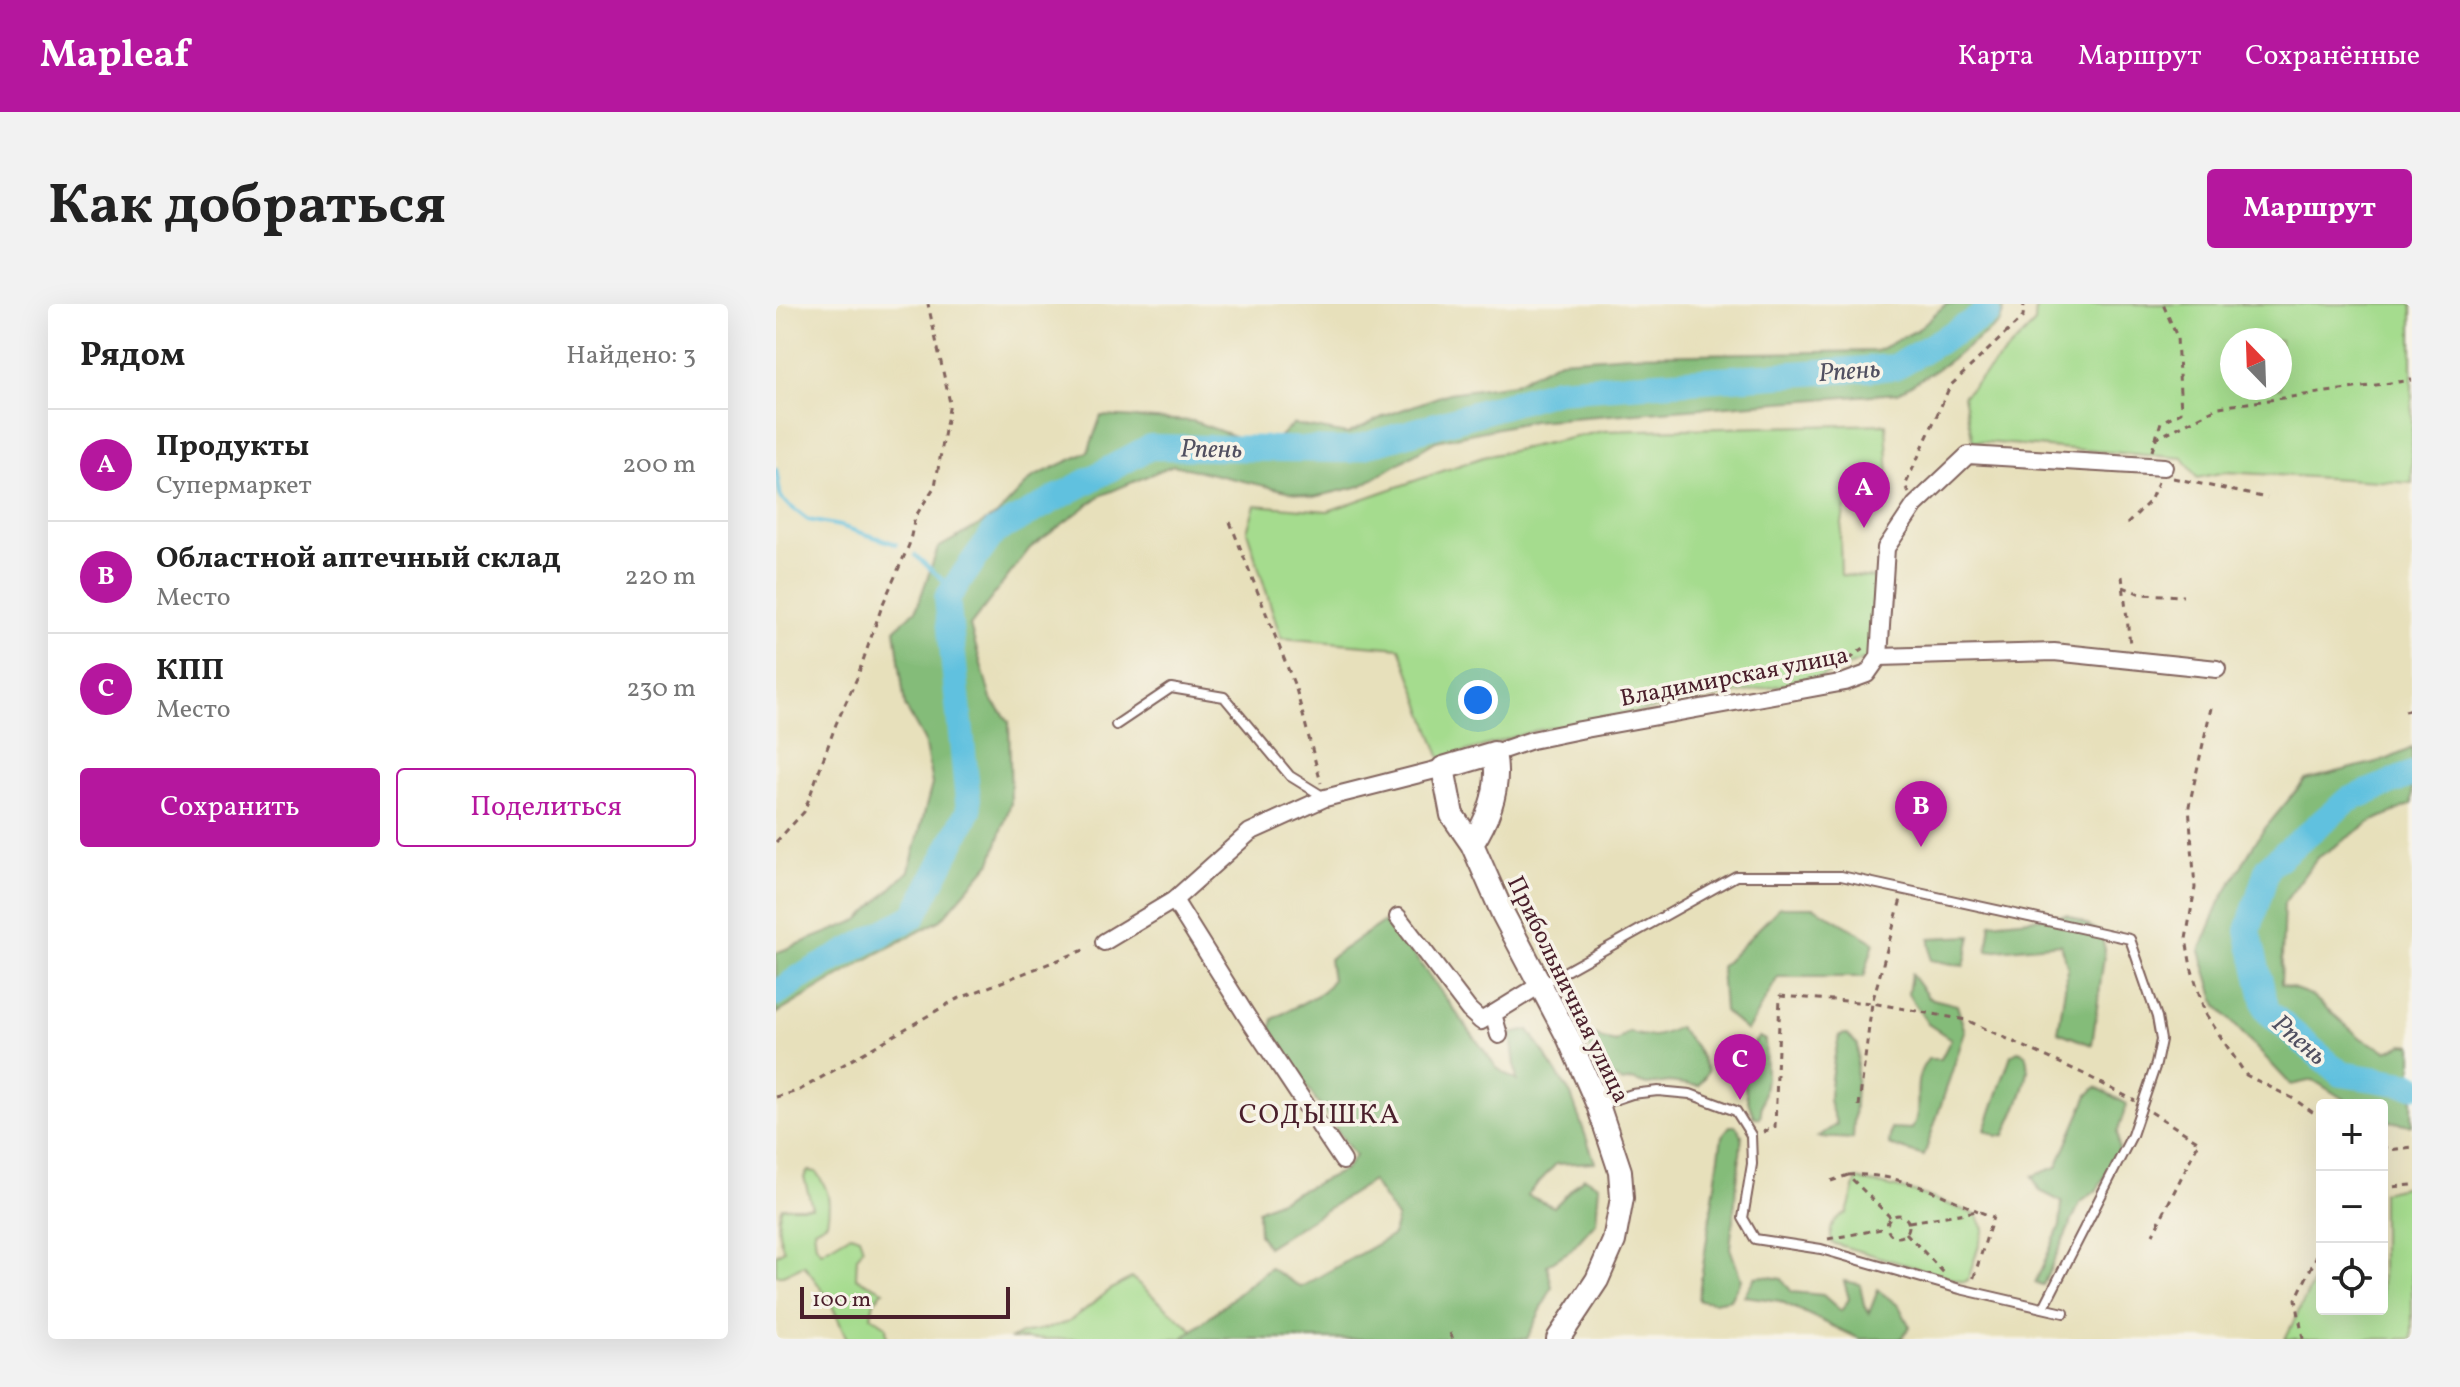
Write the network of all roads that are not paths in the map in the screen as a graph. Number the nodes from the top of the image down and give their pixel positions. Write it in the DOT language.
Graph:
graph roads {
  1 [pos="2156,467"];
  2 [pos="1879,657"];
  3 [pos="2217,669"];
  4 [pos="1116,725"];
  5 [pos="1494,753"];
  6 [pos="1443,768"];
  7 [pos="1325,798"];
  8 [pos="1472,844"];
  9 [pos="1174,900"];
  10 [pos="1398,917"];
  11 [pos="1104,942"];
  12 [pos="1540,985"];
  13 [pos="1493,1014"];
  14 [pos="1499,1035"];
  15 [pos="1598,1105"];
  16 [pos="1343,1161"];
  17 [pos="2044,1307"];
  18 [pos="2064,1313"];
  19 [pos="1558,1339"];
  1 -- 2 [label="street"];
  2 -- 3 [label="street, Владимирская улица"];
  2 -- 5 [label="street, Владимирская улица"];
  4 -- 7 [label="lane"];
  5 -- 6 [label="street"];
  5 -- 8 [label="street"];
  6 -- 7 [label="street"];
  6 -- 8 [label="street, Прибольничная улица"];
  7 -- 9 [label="street"];
  8 -- 12 [label="street, Прибольничная улица"];
  9 -- 11 [label="street"];
  9 -- 16 [label="street"];
  10 -- 13 [label="street"];
  12 -- 13 [label="street"];
  12 -- 15 [label="street, Прибольничная улица"];
  12 -- 17 [label="lane"];
  13 -- 14 [label="street"];
  15 -- 17 [label="lane"];
  15 -- 19 [label="street, Прибольничная улица"];
  17 -- 18 [label="lane"];
}
